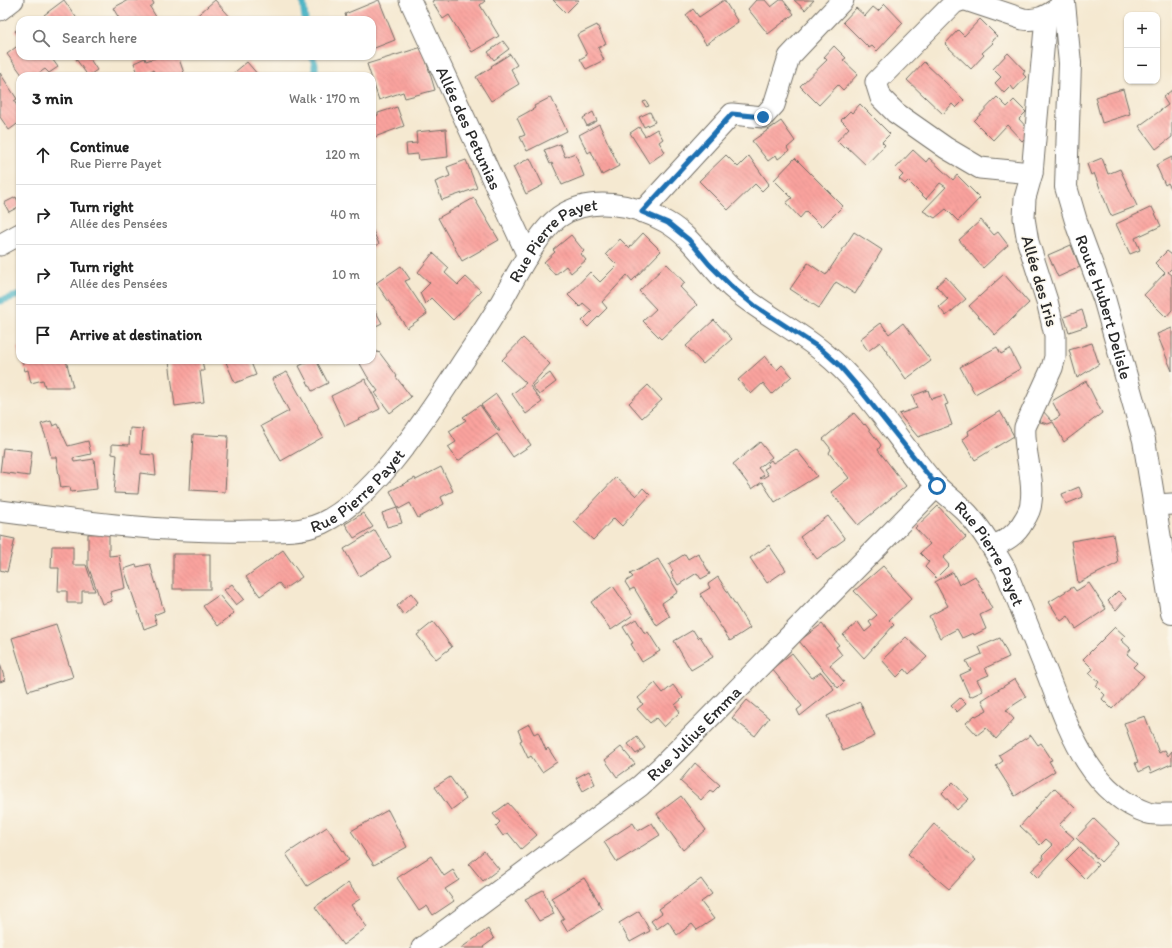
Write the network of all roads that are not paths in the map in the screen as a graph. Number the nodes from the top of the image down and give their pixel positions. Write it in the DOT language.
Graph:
graph roads {
  1 [pos="14,0"];
  2 [pos="410,0"];
  3 [pos="843,0"];
  4 [pos="962,0"];
  5 [pos="966,0"];
  6 [pos="1063,2"];
  7 [pos="0,10"];
  8 [pos="1046,17"];
  9 [pos="1032,173"];
  10 [pos="642,212"];
  11 [pos="16,236"];
  12 [pos="0,245"];
  13 [pos="528,256"];
  14 [pos="937,486"];
  15 [pos="1163,504"];
  16 [pos="0,511"];
  17 [pos="992,546"];
  18 [pos="1172,613"];
  19 [pos="1172,814"];
  20 [pos="422,948"];
  1 -- 7 [label="street"];
  2 -- 13 [label="street, Allée des Petunias"];
  3 -- 10 [label="street"];
  4 -- 9 [label="street"];
  5 -- 8 [label="street"];
  6 -- 8 [label="street"];
  6 -- 15 [label="main road, Route Hubert Delisle"];
  8 -- 9 [label="street, Allée des Iris"];
  9 -- 17 [label="street, Allée des Iris"];
  10 -- 13 [label="street, Rue Pierre Payet"];
  10 -- 14 [label="street, Rue Pierre Payet"];
  11 -- 12 [label="street"];
  13 -- 16 [label="street, Rue Pierre Payet"];
  14 -- 17 [label="street, Rue Pierre Payet"];
  14 -- 20 [label="street, Rue Julius Emma"];
  15 -- 18 [label="main road, Route Hubert Delisle"];
  17 -- 19 [label="street, Rue Pierre Payet"];
}
